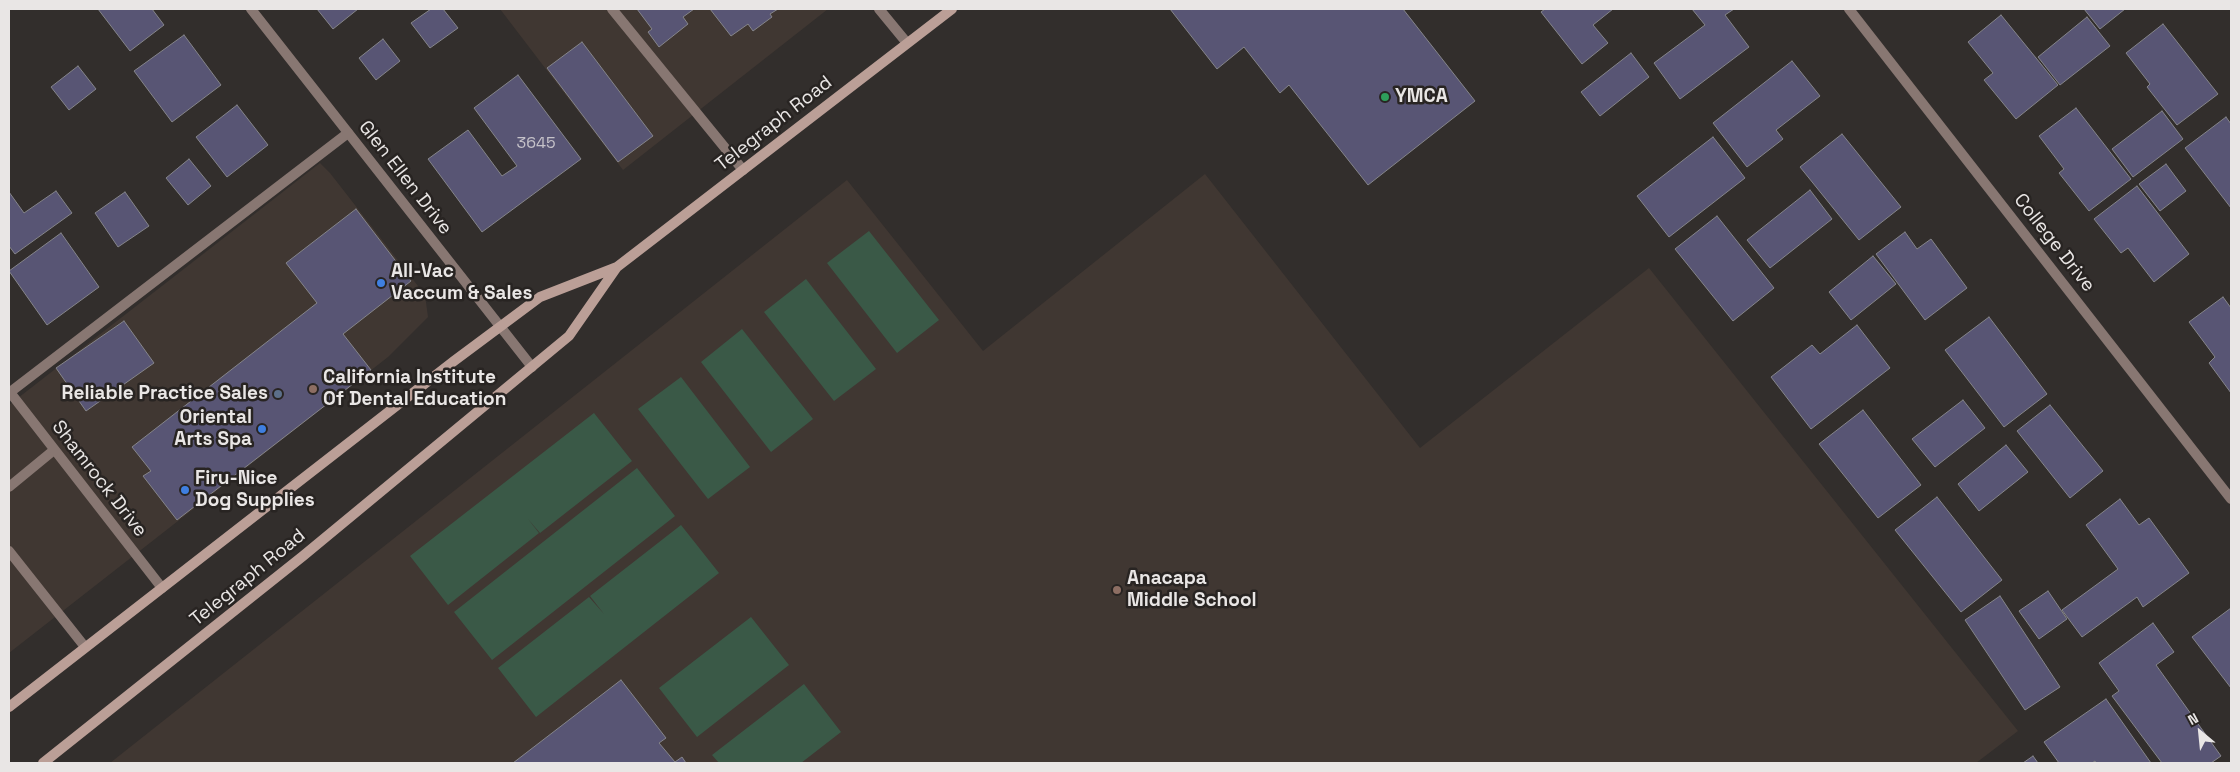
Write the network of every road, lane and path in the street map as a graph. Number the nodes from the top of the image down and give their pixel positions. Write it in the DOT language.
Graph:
graph roads {
  1 [pos="251,9"];
  2 [pos="612,9"];
  3 [pos="879,9"];
  4 [pos="952,9"];
  5 [pos="1849,9"];
  6 [pos="908,43"];
  7 [pos="348,133"];
  8 [pos="743,170"];
  9 [pos="617,267"];
  10 [pos="500,327"];
  11 [pos="532,368"];
  12 [pos="9,392"];
  13 [pos="54,450"];
  14 [pos="9,487"];
  15 [pos="2231,498"];
  16 [pos="9,551"];
  17 [pos="162,588"];
  18 [pos="85,647"];
  19 [pos="9,706"];
  20 [pos="43,763"];
  1 -- 7 [label="street, Glen Ellen Drive"];
  2 -- 8 [label="street"];
  3 -- 6 [label="street"];
  4 -- 6 [label="main road, Telegraph Road"];
  5 -- 15 [label="street, College Drive"];
  6 -- 8 [label="main road, Telegraph Road"];
  7 -- 10 [label="street, Glen Ellen Drive"];
  7 -- 12 [label="street"];
  8 -- 9 [label="main road, Telegraph Road"];
  9 -- 10 [label="main road, Telegraph Road"];
  9 -- 11 [label="main road, Telegraph Road"];
  10 -- 11 [label="street, Glen Ellen Drive"];
  10 -- 17 [label="main road, Telegraph Road"];
  11 -- 20 [label="main road, Telegraph Road"];
  12 -- 13 [label="street, Shamrock Drive"];
  13 -- 14 [label="street"];
  13 -- 17 [label="street, Shamrock Drive"];
  16 -- 18 [label="street"];
  17 -- 18 [label="main road, Telegraph Road"];
  18 -- 19 [label="main road, Telegraph Road"];
}
